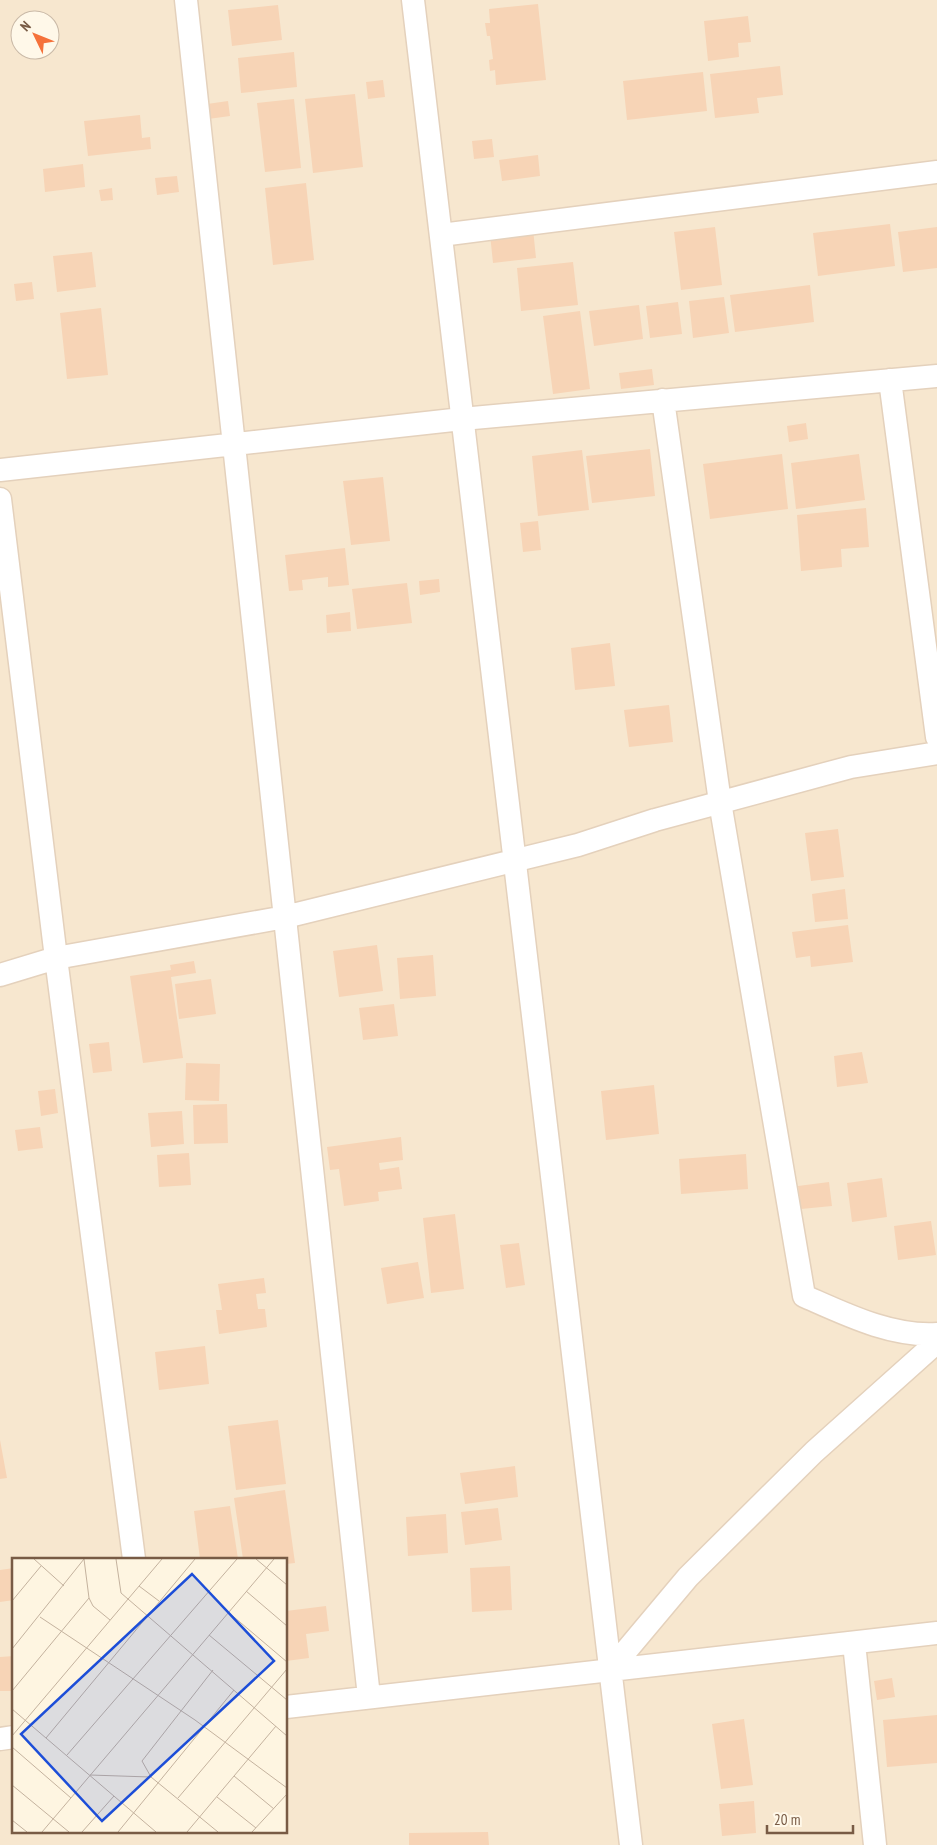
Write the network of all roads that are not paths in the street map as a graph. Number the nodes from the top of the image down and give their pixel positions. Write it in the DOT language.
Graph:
graph roads {
  1 [pos="186,0"];
  2 [pos="413,0"];
  3 [pos="937,172"];
  4 [pos="441,235"];
  5 [pos="937,376"];
  6 [pos="890,380"];
  7 [pos="663,400"];
  8 [pos="462,418"];
  9 [pos="234,444"];
  10 [pos="0,470"];
  11 [pos="0,499"];
  12 [pos="937,737"];
  13 [pos="937,754"];
  14 [pos="720,802"];
  15 [pos="514,861"];
  16 [pos="285,917"];
  17 [pos="56,958"];
  18 [pos="0,975"];
  19 [pos="937,1334"];
  20 [pos="937,1342"];
  21 [pos="134,1558"];
  22 [pos="937,1634"];
  23 [pos="854,1643"];
  24 [pos="610,1670"];
  25 [pos="368,1697"];
  26 [pos="288,1707"];
  27 [pos="631,1845"];
  28 [pos="875,1845"];
  1 -- 9 [label="street"];
  2 -- 4 [label="street"];
  3 -- 4 [label="street"];
  4 -- 8 [label="street"];
  5 -- 6 [label="street"];
  6 -- 7 [label="street"];
  6 -- 12 [label="street"];
  7 -- 8 [label="street"];
  7 -- 14 [label="street"];
  8 -- 9 [label="street"];
  8 -- 15 [label="street"];
  9 -- 10 [label="street"];
  9 -- 16 [label="street"];
  11 -- 17 [label="street"];
  13 -- 14 [label="street"];
  14 -- 15 [label="street"];
  14 -- 19 [label="street"];
  15 -- 16 [label="street"];
  15 -- 24 [label="street"];
  16 -- 17 [label="street"];
  16 -- 25 [label="street"];
  17 -- 18 [label="street"];
  17 -- 21 [label="street"];
  20 -- 24 [label="street"];
  22 -- 23 [label="street"];
  23 -- 24 [label="street"];
  23 -- 28 [label="street"];
  24 -- 25 [label="street"];
  24 -- 27 [label="street"];
  25 -- 26 [label="street"];
}
